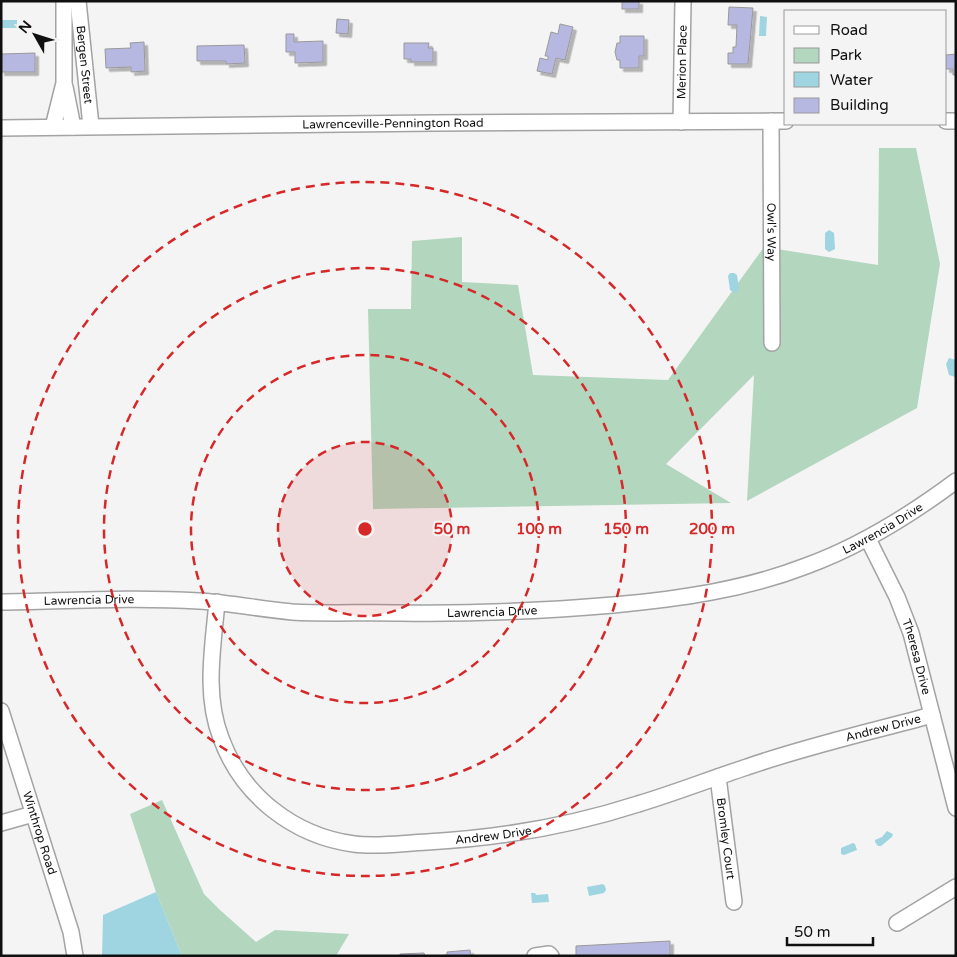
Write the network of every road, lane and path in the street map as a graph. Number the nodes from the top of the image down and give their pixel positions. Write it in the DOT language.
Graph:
graph roads {
  1 [pos="64,1"];
  2 [pos="78,1"];
  3 [pos="683,1"];
  4 [pos="64,83"];
  5 [pos="778,121"];
  6 [pos="682,122"];
  7 [pos="91,126"];
  8 [pos="54,127"];
  9 [pos="73,127"];
  10 [pos="1,128"];
  11 [pos="772,343"];
  12 [pos="956,481"];
  13 [pos="868,538"];
  14 [pos="1,602"];
  15 [pos="217,602"];
  16 [pos="1,711"];
  17 [pos="932,715"];
  18 [pos="718,777"];
  19 [pos="956,808"];
  20 [pos="33,814"];
  21 [pos="1,823"];
  22 [pos="956,887"];
  23 [pos="734,902"];
  24 [pos="897,923"];
  25 [pos="75,956"];
  26 [pos="535,956"];
  27 [pos="551,956"];
  1 -- 4 [label="street, Bergen Street"];
  2 -- 7 [label="street, Bergen Street"];
  3 -- 6 [label="street, Merion Place"];
  4 -- 8 [label="street, Bergen Street"];
  4 -- 9 [label="street, Bergen Street"];
  5 -- 6 [label="street, Lawrenceville-Pennington Road"];
  5 -- 11 [label="street, Owl's Way"];
  6 -- 7 [label="street, Lawrenceville-Pennington Road"];
  7 -- 9 [label="street, Lawrenceville-Pennington Road"];
  8 -- 9 [label="street, Lawrenceville-Pennington Road"];
  8 -- 10 [label="street, Lawrenceville-Pennington Road"];
  12 -- 13 [label="street, Lawrencia Drive"];
  13 -- 15 [label="street, Lawrencia Drive"];
  13 -- 17 [label="street, Theresa Drive"];
  14 -- 15 [label="street, Lawrencia Drive"];
  15 -- 18 [label="street, Andrew Drive"];
  16 -- 20 [label="street, Winthrop Road"];
  17 -- 18 [label="street, Andrew Drive"];
  17 -- 19 [label="street, Theresa Drive"];
  18 -- 23 [label="street, Bromley Court"];
  20 -- 21 [label="street"];
  20 -- 25 [label="street, Winthrop Road"];
  22 -- 24 [label="street"];
  26 -- 27 [label="street"];
}
